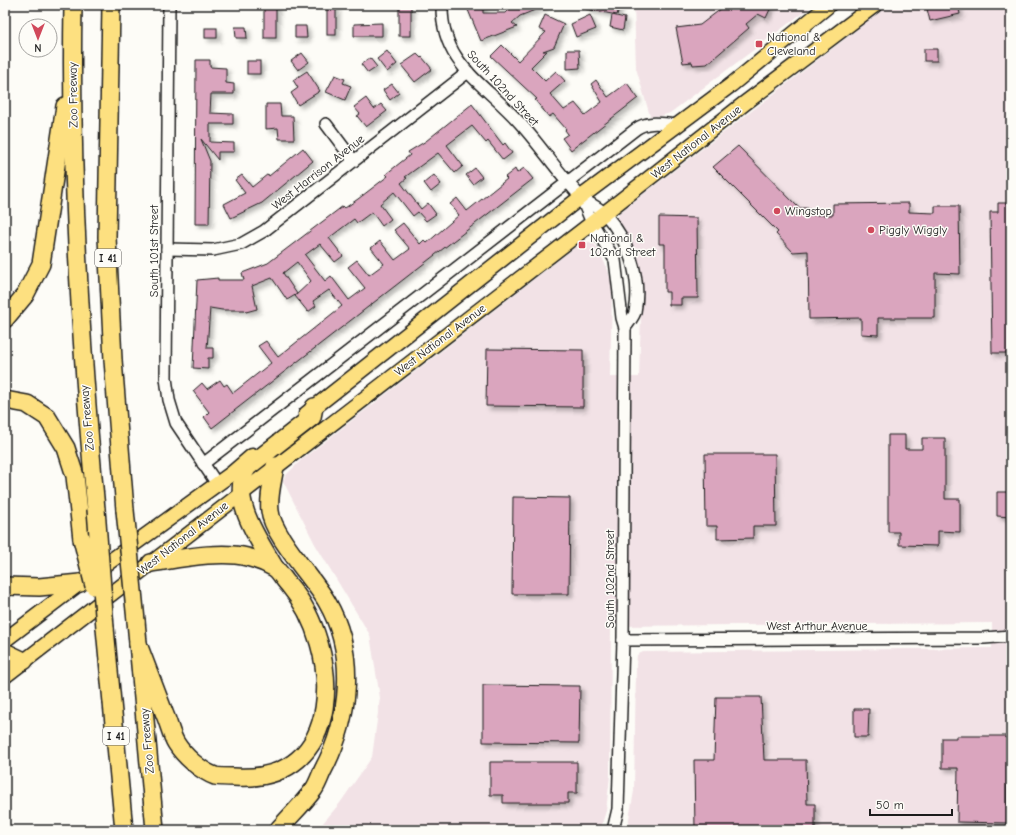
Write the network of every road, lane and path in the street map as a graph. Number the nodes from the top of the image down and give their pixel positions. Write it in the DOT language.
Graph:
graph roads {
  1 [pos="73,5"];
  2 [pos="111,5"];
  3 [pos="169,5"];
  4 [pos="442,5"];
  5 [pos="828,5"];
  6 [pos="875,5"];
  7 [pos="72,56"];
  8 [pos="468,72"];
  9 [pos="326,124"];
  10 [pos="678,125"];
  11 [pos="353,160"];
  12 [pos="567,182"];
  13 [pos="581,197"];
  14 [pos="605,213"];
  15 [pos="592,223"];
  16 [pos="167,249"];
  17 [pos="5,319"];
  18 [pos="625,328"];
  19 [pos="5,400"];
  20 [pos="314,407"];
  21 [pos="203,464"];
  22 [pos="275,466"];
  23 [pos="217,484"];
  24 [pos="241,493"];
  25 [pos="151,563"];
  26 [pos="275,568"];
  27 [pos="80,583"];
  28 [pos="5,586"];
  29 [pos="106,635"];
  30 [pos="1011,636"];
  31 [pos="5,640"];
  32 [pos="623,640"];
  33 [pos="138,644"];
  34 [pos="5,652"];
  35 [pos="24,662"];
  36 [pos="5,676"];
  37 [pos="124,830"];
  38 [pos="155,830"];
  39 [pos="278,830"];
  40 [pos="613,830"];
  1 -- 7 [label="highway, Zoo Freeway / I 41"];
  2 -- 33 [label="highway, Zoo Freeway / I 41, bridge"];
  3 -- 16 [label="street, South 101st Street"];
  4 -- 8 [label="street, South 102nd Street"];
  5 -- 10 [label="main road, West National Avenue"];
  6 -- 14 [label="main road, West National Avenue"];
  7 -- 17 [label="highway"];
  7 -- 29 [label="highway, Zoo Freeway / I 41, bridge"];
  8 -- 11 [label="street, West Harrison Avenue"];
  8 -- 12 [label="street, South 102nd Street"];
  9 -- 11 [label="street"];
  10 -- 12 [label="street"];
  10 -- 13 [label="main road, West National Avenue"];
  11 -- 16 [label="street, West Harrison Avenue"];
  12 -- 13 [label="street, South 102nd Street"];
  12 -- 21 [label="street"];
  13 -- 14 [label="street, South 102nd Street"];
  13 -- 15 [label="street, South 102nd Street"];
  13 -- 20 [label="main road, West National Avenue"];
  14 -- 15 [label="main road, West National Avenue"];
  14 -- 18 [label="street, South 102nd Street"];
  15 -- 18 [label="street, South 102nd Street"];
  15 -- 22 [label="main road, West National Avenue"];
  16 -- 21 [label="street, South 101st Street"];
  18 -- 32 [label="street, South 102nd Street"];
  19 -- 29 [label="highway, bridge"];
  20 -- 23 [label="main road, West National Avenue"];
  20 -- 24 [label="highway"];
  21 -- 23 [label="street, South 101st Street"];
  22 -- 24 [label="main road, West National Avenue"];
  22 -- 39 [label="highway"];
  23 -- 27 [label="main road, West National Avenue"];
  24 -- 25 [label="main road, West National Avenue"];
  24 -- 26 [label="highway"];
  25 -- 26 [label="highway"];
  25 -- 35 [label="main road, West National Avenue"];
  26 -- 33 [label="highway"];
  27 -- 28 [label="highway"];
  27 -- 31 [label="main road, West National Avenue"];
  29 -- 37 [label="highway, Zoo Freeway / I 41"];
  30 -- 32 [label="street, West Arthur Avenue"];
  32 -- 40 [label="street, South 102nd Street"];
  33 -- 38 [label="highway, Zoo Freeway / I 41"];
  34 -- 35 [label="highway"];
  35 -- 36 [label="main road, West National Avenue"];
}
